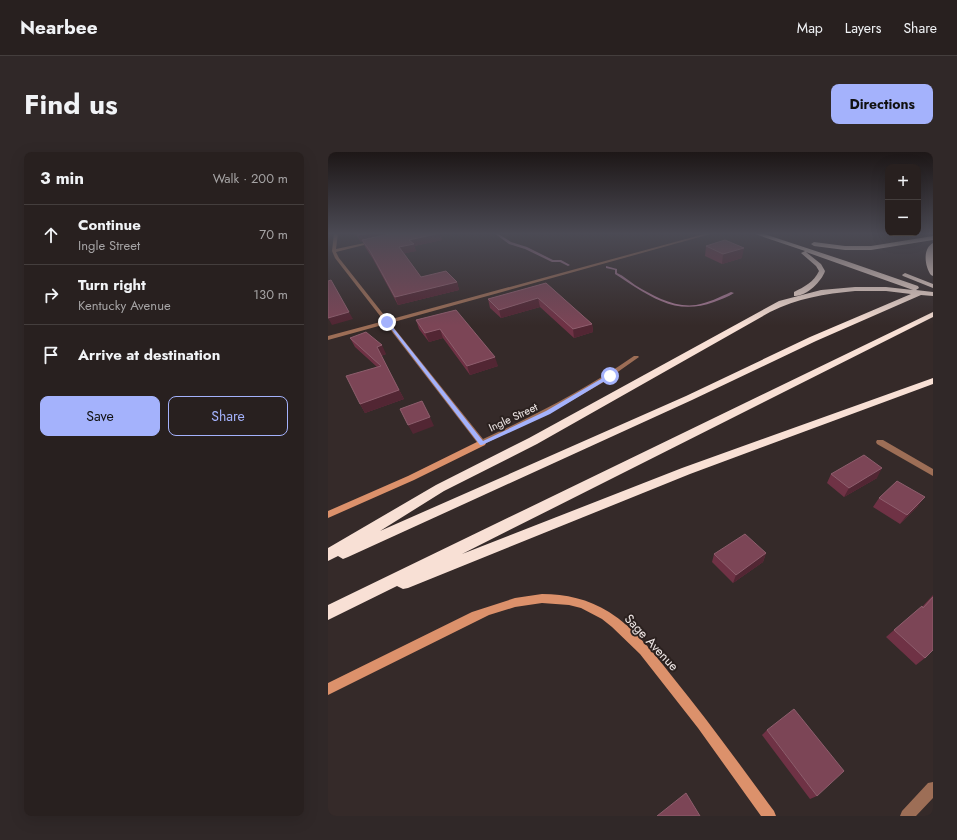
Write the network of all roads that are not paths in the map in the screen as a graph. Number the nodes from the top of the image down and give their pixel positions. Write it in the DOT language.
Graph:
graph roads {
  1 [pos="342,264"];
  2 [pos="599,264"];
  3 [pos="818,264"];
  4 [pos="848,264"];
  5 [pos="895,272"];
  6 [pos="933,291"];
  7 [pos="782,303"];
  8 [pos="933,314"];
  9 [pos="387,322"];
  10 [pos="328,338"];
  11 [pos="636,358"];
  12 [pos="933,381"];
  13 [pos="880,442"];
  14 [pos="482,443"];
  15 [pos="933,472"];
  16 [pos="328,515"];
  17 [pos="328,555"];
  18 [pos="328,560"];
  19 [pos="328,613"];
  20 [pos="328,689"];
  21 [pos="933,788"];
  22 [pos="770,816"];
  23 [pos="907,816"];
  1 -- 9 [label="street"];
  2 -- 9 [label="street"];
  3 -- 7 [label="highway"];
  4 -- 6 [label="highway"];
  5 -- 6 [label="highway"];
  6 -- 7 [label="highway"];
  6 -- 18 [label="highway"];
  7 -- 17 [label="highway"];
  8 -- 19 [label="highway"];
  9 -- 10 [label="street"];
  9 -- 14 [label="street"];
  11 -- 14 [label="street, Ingle Street"];
  12 -- 19 [label="highway"];
  13 -- 15 [label="street"];
  14 -- 16 [label="street, Ingle Street"];
  20 -- 22 [label="street, Sage Avenue"];
  21 -- 23 [label="street"];
}
